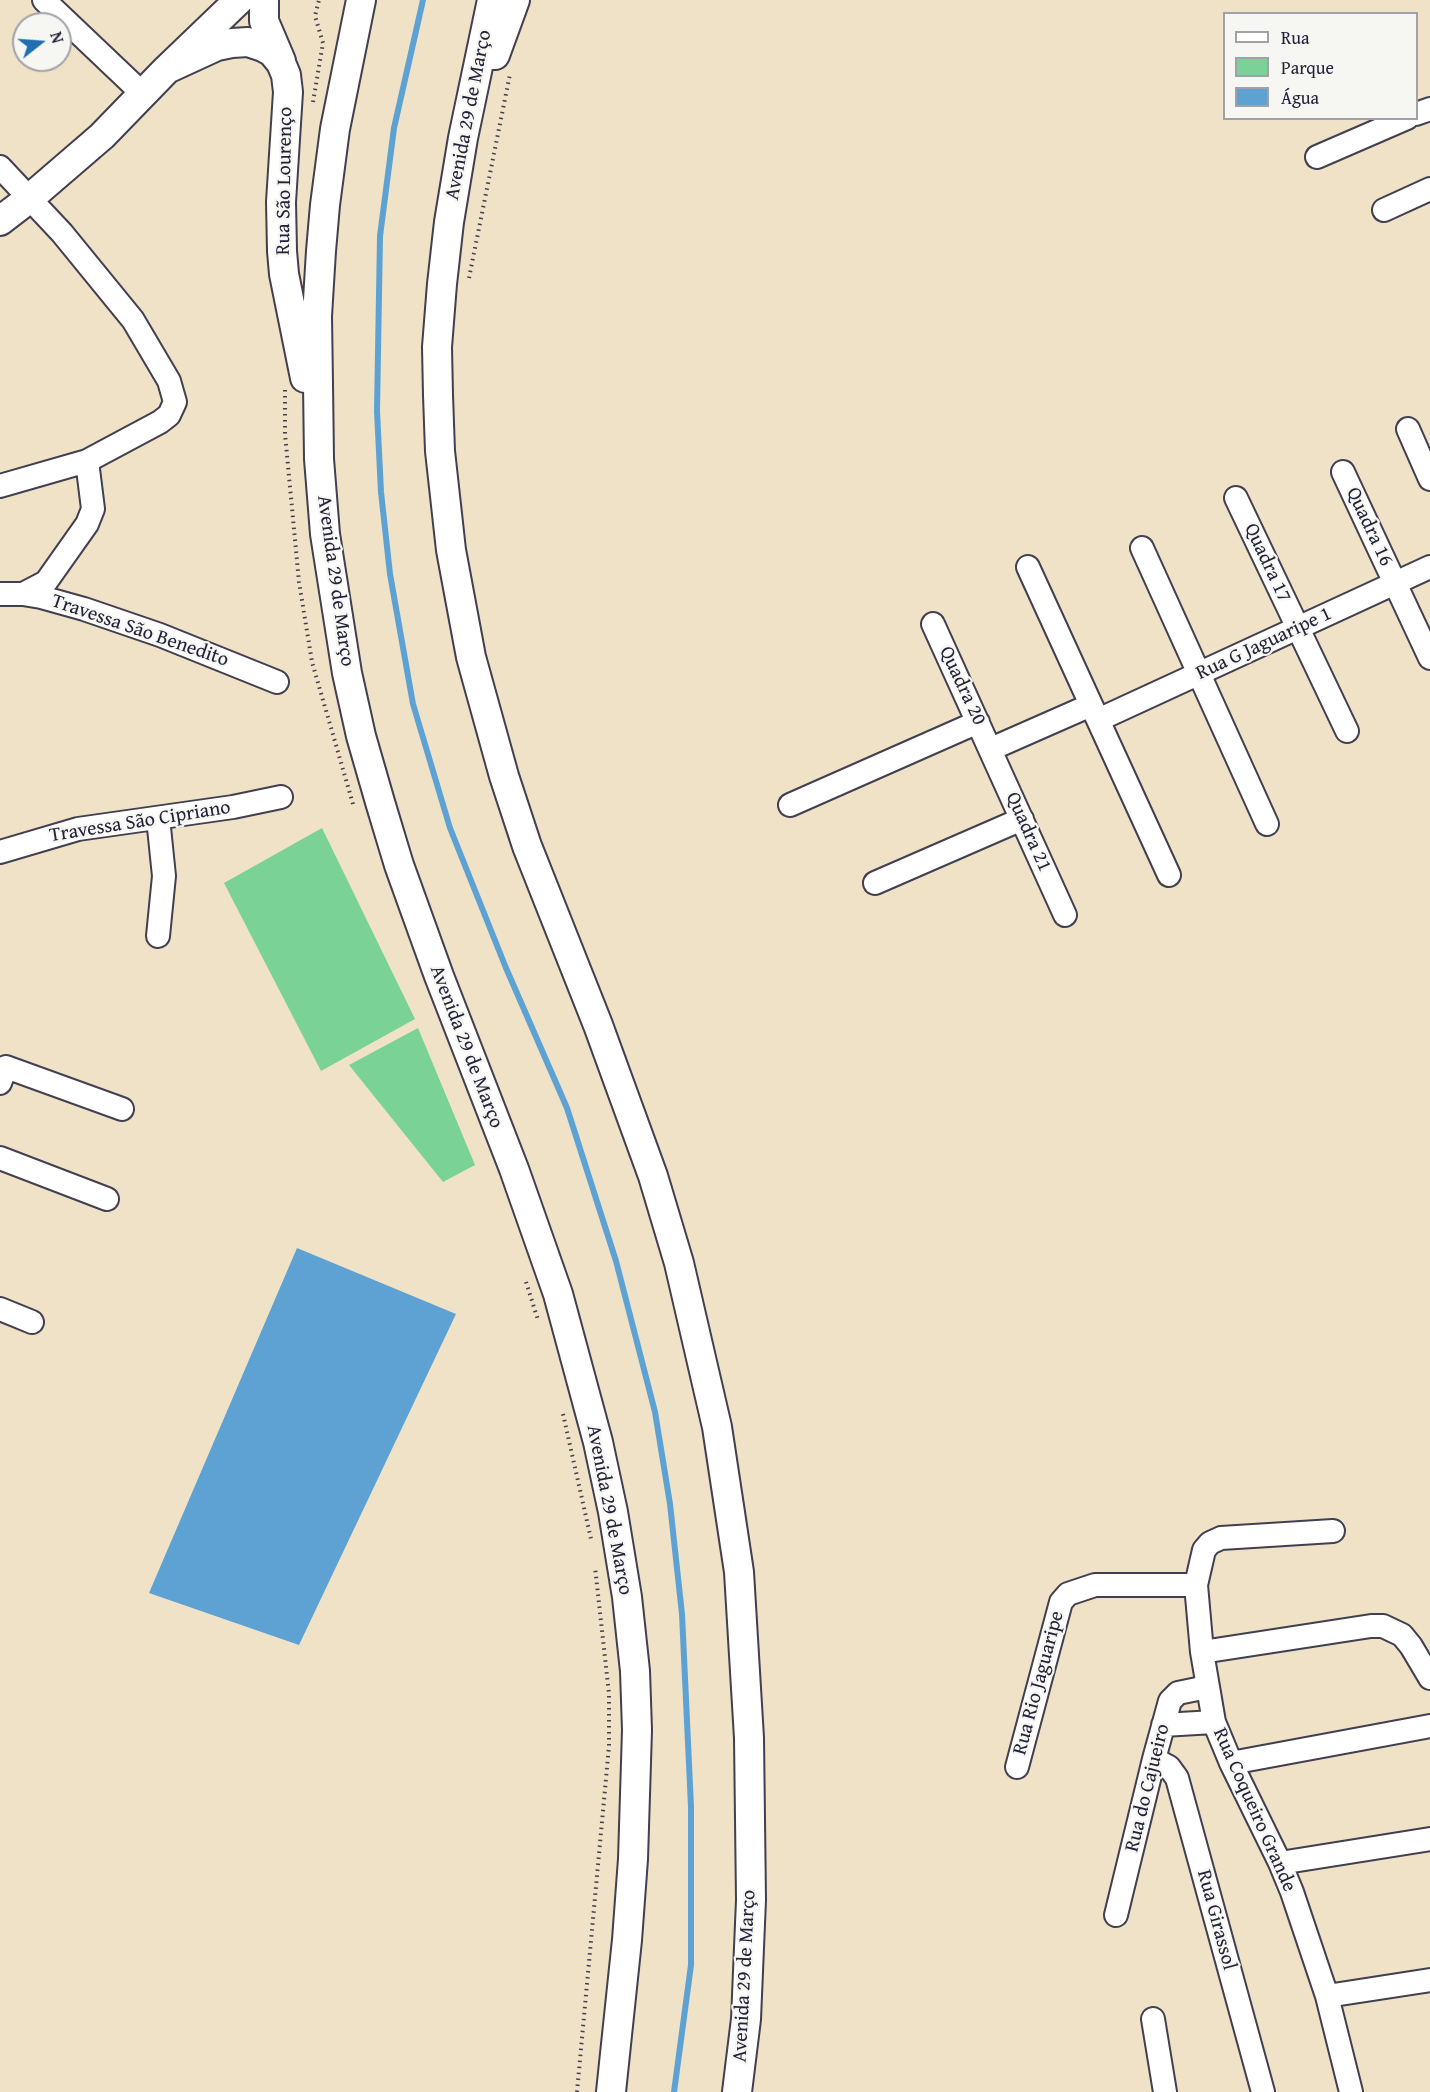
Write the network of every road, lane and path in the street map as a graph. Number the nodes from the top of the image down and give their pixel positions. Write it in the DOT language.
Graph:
graph roads {
  1 [pos="45,0"];
  2 [pos="239,0"];
  3 [pos="264,0"];
  4 [pos="362,0"];
  5 [pos="492,0"];
  6 [pos="515,0"];
  7 [pos="281,63"];
  8 [pos="167,69"];
  9 [pos="144,95"];
  10 [pos="1402,120"];
  11 [pos="463,138"];
  12 [pos="1317,157"];
  13 [pos="0,167"];
  14 [pos="1430,189"];
  15 [pos="30,198"];
  16 [pos="1384,210"];
  17 [pos="0,221"];
  18 [pos="1408,429"];
  19 [pos="319,459"];
  20 [pos="87,461"];
  21 [pos="1343,472"];
  22 [pos="1430,479"];
  23 [pos="0,486"];
  24 [pos="1236,498"];
  25 [pos="1142,548"];
  26 [pos="1028,567"];
  27 [pos="1430,567"];
  28 [pos="1395,583"];
  29 [pos="0,594"];
  30 [pos="23,594"];
  31 [pos="933,624"];
  32 [pos="1298,629"];
  33 [pos="1430,657"];
  34 [pos="1200,674"];
  35 [pos="277,682"];
  36 [pos="1094,713"];
  37 [pos="978,722"];
  38 [pos="1347,731"];
  39 [pos="991,749"];
  40 [pos="281,797"];
  41 [pos="790,805"];
  42 [pos="158,818"];
  43 [pos="1022,819"];
  44 [pos="1267,824"];
  45 [pos="0,852"];
  46 [pos="1169,875"];
  47 [pos="875,883"];
  48 [pos="1065,915"];
  49 [pos="158,936"];
  50 [pos="3,1075"];
  51 [pos="122,1109"];
  52 [pos="0,1158"];
  53 [pos="107,1200"];
  54 [pos="0,1310"];
  55 [pos="32,1322"];
  56 [pos="1333,1531"];
  57 [pos="1196,1585"];
  58 [pos="1202,1652"];
  59 [pos="1430,1678"];
  60 [pos="1207,1687"];
  61 [pos="1214,1722"];
  62 [pos="1163,1725"];
  63 [pos="1430,1726"];
  64 [pos="1154,1759"];
  65 [pos="1231,1763"];
  66 [pos="1017,1767"];
  67 [pos="1430,1839"];
  68 [pos="1280,1863"];
  69 [pos="1116,1915"];
  70 [pos="1430,1980"];
  71 [pos="1327,1996"];
  72 [pos="1153,2019"];
  73 [pos="611,2092"];
  74 [pos="737,2092"];
  75 [pos="1166,2092"];
  76 [pos="1263,2092"];
  77 [pos="1352,2092"];
  1 -- 9 [label="street"];
  2 -- 8 [label="main road"];
  3 -- 7 [label="main road, Rua São Lourenço"];
  4 -- 19 [label="main road, Avenida 29 de Março"];
  5 -- 11 [label="main road, Avenida 29 de Março"];
  6 -- 11 [label="main road"];
  7 -- 8 [label="main road"];
  7 -- 19 [label="main road, Rua São Lourenço"];
  8 -- 9 [label="main road"];
  9 -- 15 [label="main road"];
  10 -- 12 [label="street"];
  11 -- 74 [label="main road, Avenida 29 de Março"];
  13 -- 15 [label="street"];
  14 -- 16 [label="street"];
  15 -- 17 [label="main road"];
  15 -- 20 [label="street"];
  18 -- 22 [label="street"];
  19 -- 73 [label="main road, Avenida 29 de Março"];
  20 -- 23 [label="street"];
  20 -- 30 [label="street"];
  21 -- 28 [label="street, Quadra 16"];
  24 -- 32 [label="street, Quadra 17"];
  25 -- 34 [label="street"];
  26 -- 36 [label="street"];
  27 -- 28 [label="street, Rua G Jaguaripe 1"];
  28 -- 32 [label="street, Rua G Jaguaripe 1"];
  28 -- 33 [label="street, Quadra 16"];
  29 -- 30 [label="street, Travessa São Benedito"];
  30 -- 35 [label="street, Travessa São Benedito"];
  31 -- 37 [label="street, Quadra 20"];
  32 -- 34 [label="street, Rua G Jaguaripe 1"];
  32 -- 38 [label="street, Quadra 17"];
  34 -- 36 [label="street, Rua G Jaguaripe 1"];
  34 -- 44 [label="street"];
  36 -- 39 [label="street, Rua G Jaguaripe 1"];
  36 -- 46 [label="street"];
  37 -- 39 [label="street, Quadra 20"];
  37 -- 41 [label="street"];
  39 -- 43 [label="street, Quadra 21"];
  40 -- 42 [label="street, Travessa São Cipriano"];
  42 -- 45 [label="street, Travessa São Cipriano"];
  42 -- 49 [label="street"];
  43 -- 47 [label="street"];
  43 -- 48 [label="street, Quadra 21"];
  50 -- 51 [label="street"];
  52 -- 53 [label="street"];
  54 -- 55 [label="street"];
  56 -- 57 [label="street, Rua Coqueiro Grande"];
  57 -- 58 [label="street, Rua Coqueiro Grande"];
  57 -- 66 [label="street, Rua Rio Jaguaripe"];
  58 -- 59 [label="street"];
  58 -- 60 [label="street, Rua Coqueiro Grande"];
  60 -- 61 [label="street, Rua Coqueiro Grande"];
  60 -- 62 [label="street, Rua do Cajueiro"];
  61 -- 62 [label="street"];
  61 -- 65 [label="street, Rua Coqueiro Grande"];
  62 -- 64 [label="street, Rua do Cajueiro"];
  63 -- 65 [label="street"];
  64 -- 69 [label="street, Rua do Cajueiro"];
  64 -- 76 [label="street, Rua Girassol"];
  65 -- 68 [label="street, Rua Coqueiro Grande"];
  67 -- 68 [label="street"];
  68 -- 71 [label="street, Rua Coqueiro Grande"];
  70 -- 71 [label="street"];
  71 -- 77 [label="street, Rua Coqueiro Grande"];
  72 -- 75 [label="street"];
}
